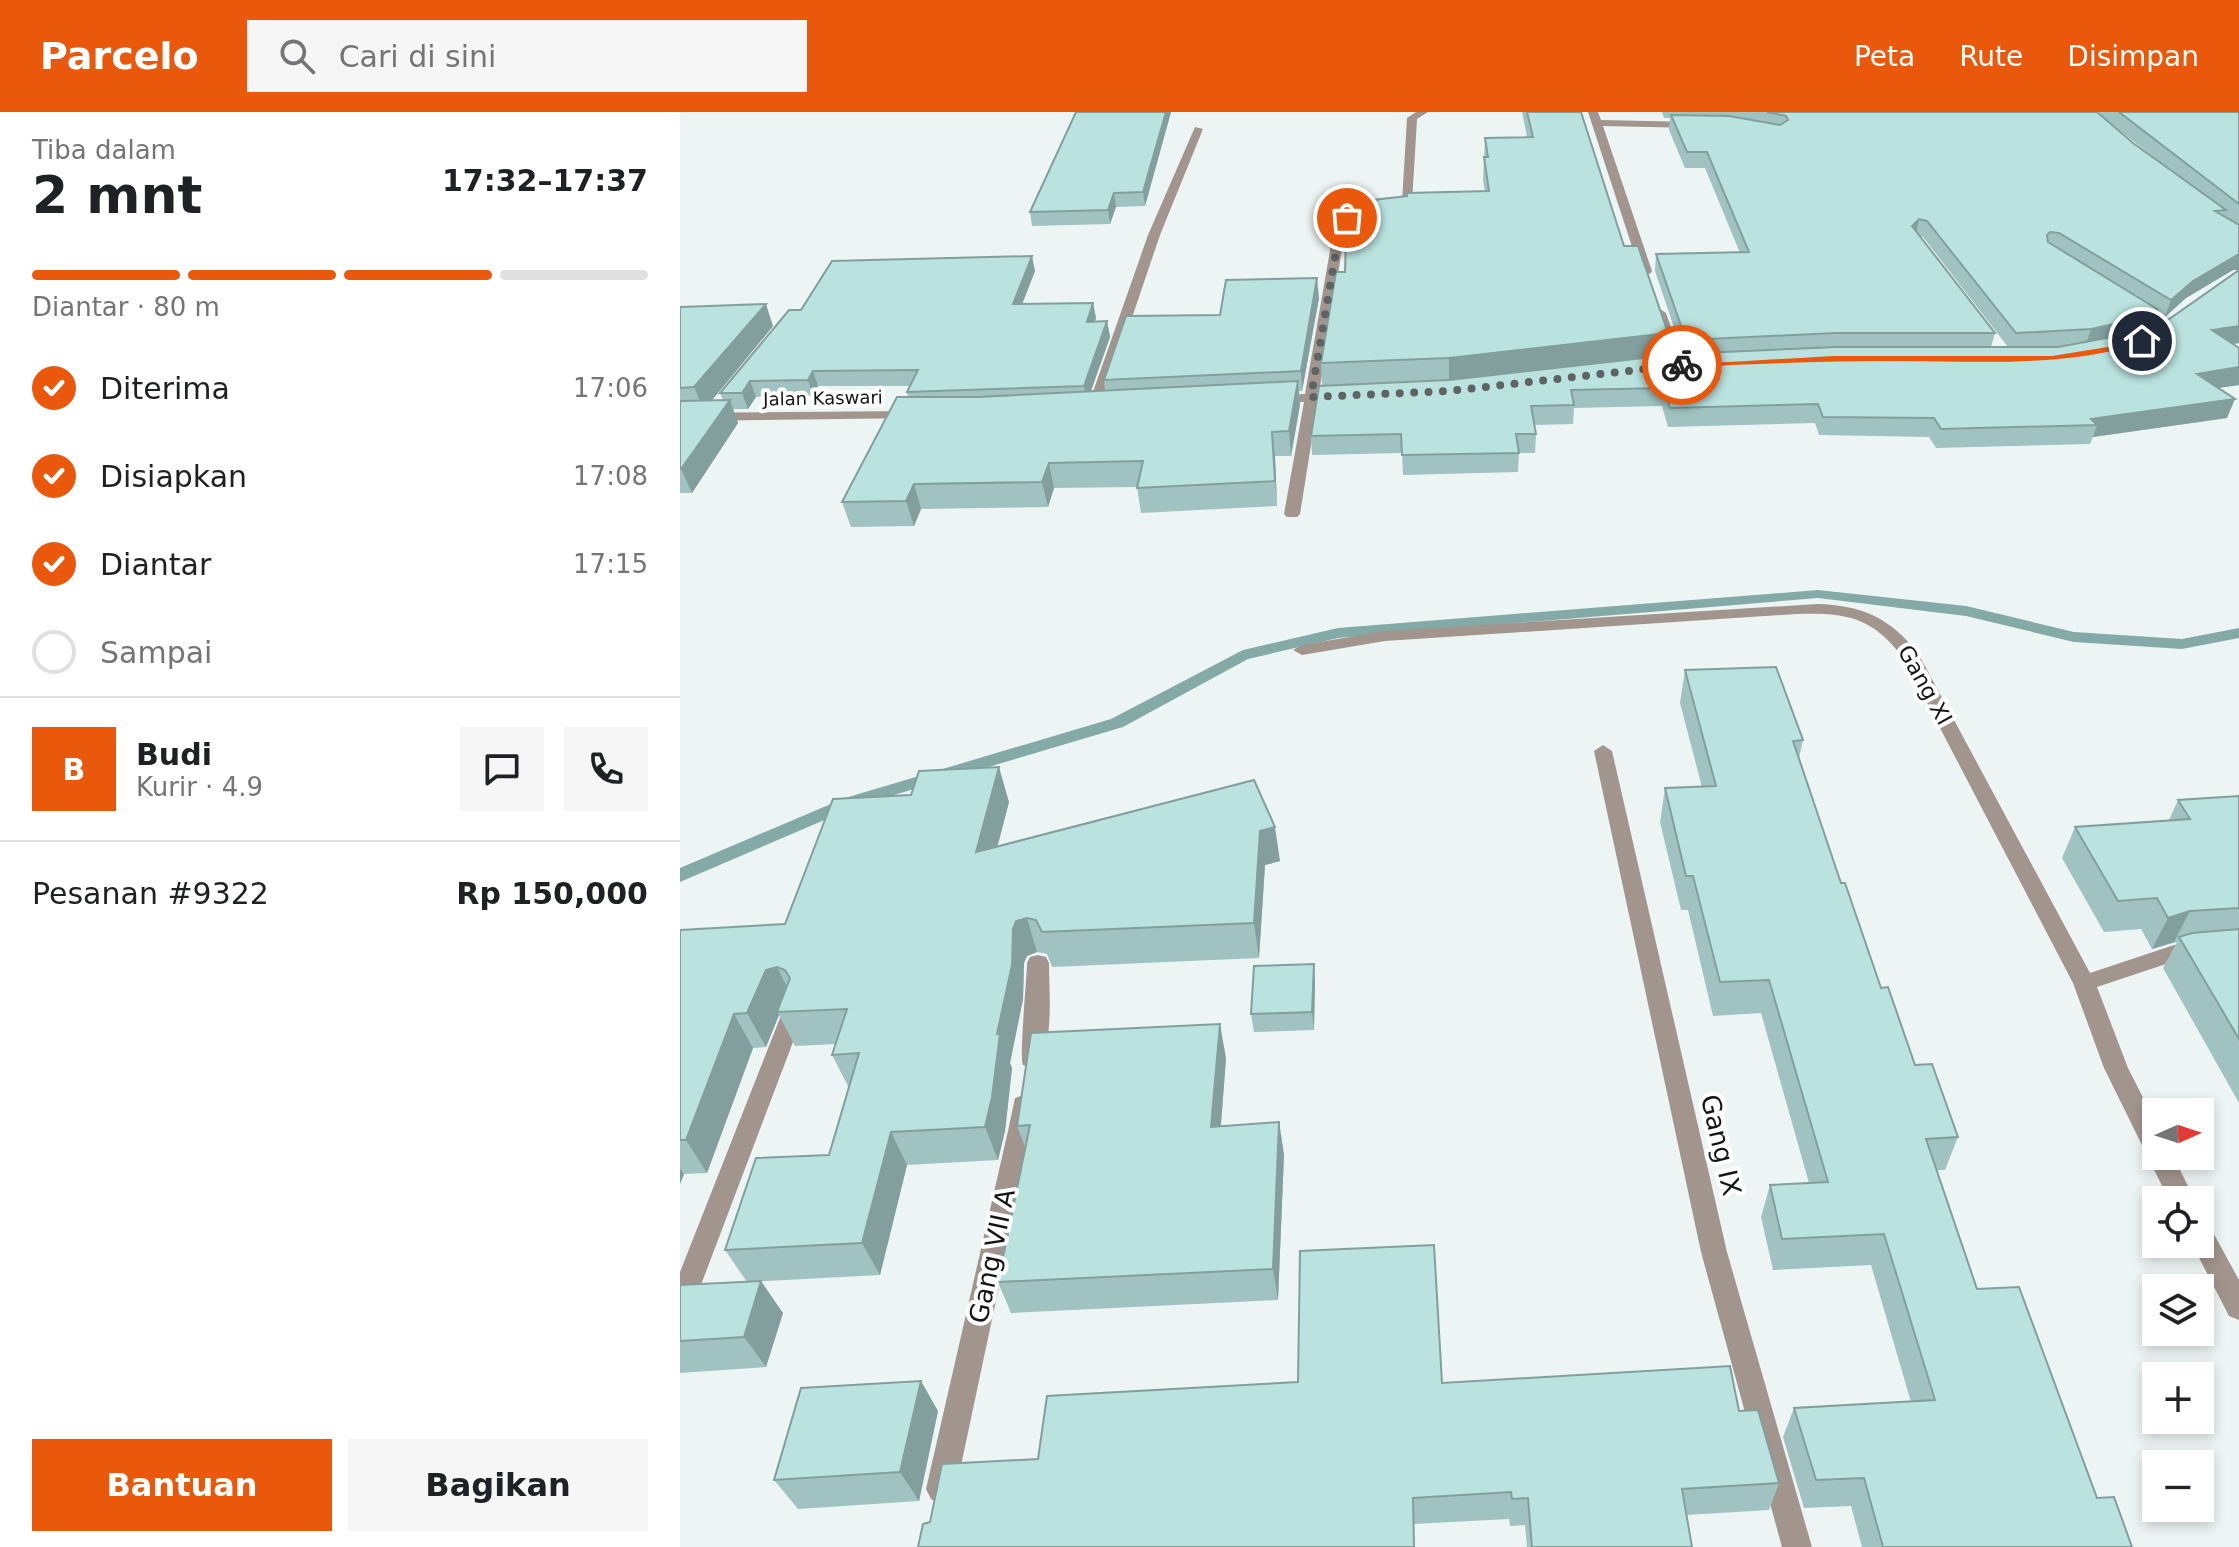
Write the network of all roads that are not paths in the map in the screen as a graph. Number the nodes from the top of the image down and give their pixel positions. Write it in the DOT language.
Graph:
graph roads {
  1 [pos="1423,112"];
  2 [pos="1595,118"];
  3 [pos="1713,125"];
  4 [pos="1198,129"];
  5 [pos="1652,289"];
  6 [pos="1657,304"];
  7 [pos="1693,364"];
  8 [pos="1677,365"];
  9 [pos="1662,366"];
  10 [pos="1357,395"];
  11 [pos="1311,397"];
  12 [pos="1265,400"];
  13 [pos="718,405"];
  14 [pos="1110,408"];
  15 [pos="1094,409"];
  16 [pos="1078,410"];
  17 [pos="923,415"];
  18 [pos="680,417"];
  19 [pos="709,417"];
  20 [pos="1292,514"];
  21 [pos="1302,650"];
  22 [pos="1603,751"];
  23 [pos="2239,948"];
  24 [pos="1038,963"];
  25 [pos="2084,983"];
  26 [pos="793,1013"];
  27 [pos="2142,1120"];
  28 [pos="2213,1258"];
  29 [pos="680,1306"];
  30 [pos="2239,1307"];
  31 [pos="935,1516"];
  32 [pos="1797,1547"];
  1 -- 11 [label="street"];
  2 -- 3 [label="street"];
  2 -- 5 [label="street"];
  4 -- 15 [label="street"];
  6 -- 8 [label="street"];
  7 -- 8 [label="street"];
  8 -- 9 [label="street"];
  10 -- 11 [label="street"];
  11 -- 12 [label="street"];
  11 -- 20 [label="street"];
  13 -- 19 [label="street"];
  14 -- 15 [label="street"];
  15 -- 16 [label="street"];
  17 -- 19 [label="street, Jalan Kaswari"];
  18 -- 19 [label="street, Jalan Kaswari"];
  21 -- 25 [label="street, Gang XI"];
  22 -- 32 [label="street, Gang IX"];
  23 -- 25 [label="street"];
  24 -- 31 [label="street, Gang VII A"];
  25 -- 27 [label="street, Gang XI"];
  26 -- 29 [label="street"];
  28 -- 30 [label="street"];
}
